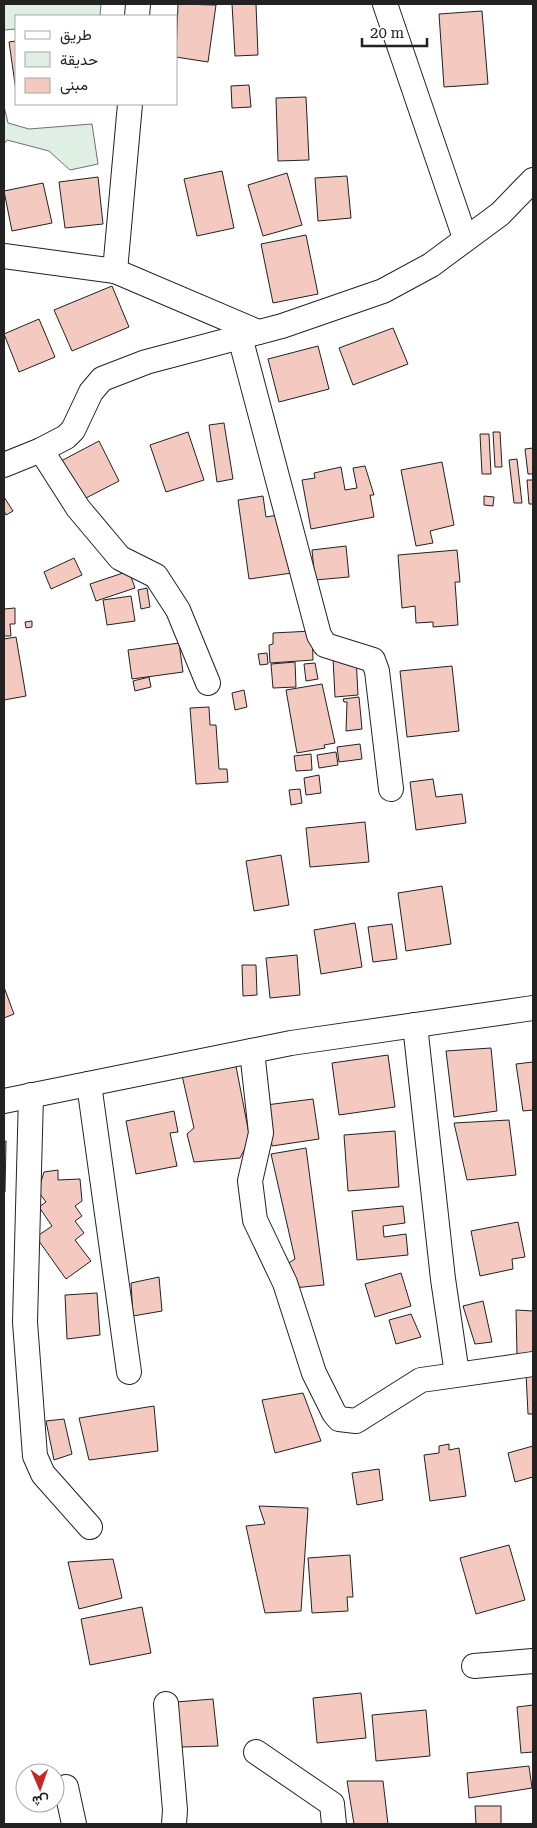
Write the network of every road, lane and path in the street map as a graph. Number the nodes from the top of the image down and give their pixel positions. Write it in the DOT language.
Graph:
graph roads {
  1 [pos="385,4"];
  2 [pos="130,105"];
  3 [pos="533,180"];
  4 [pos="465,238"];
  5 [pos="4,256"];
  6 [pos="115,271"];
  7 [pos="249,335"];
  8 [pos="41,450"];
  9 [pos="4,465"];
  10 [pos="208,683"];
  11 [pos="391,789"];
  12 [pos="533,1008"];
  13 [pos="415,1026"];
  14 [pos="252,1051"];
  15 [pos="89,1084"];
  16 [pos="31,1095"];
  17 [pos="4,1101"];
  18 [pos="533,1364"];
  19 [pos="129,1372"];
  20 [pos="457,1374"];
  21 [pos="90,1527"];
  22 [pos="533,1661"];
  23 [pos="474,1666"];
  24 [pos="166,1704"];
  25 [pos="256,1752"];
  26 [pos="66,1787"];
  27 [pos="74,1824"];
  28 [pos="174,1824"];
  29 [pos="334,1824"];
  1 -- 4 [label="street"];
  2 -- 6 [label="street"];
  3 -- 4 [label="street"];
  4 -- 7 [label="street"];
  5 -- 6 [label="street"];
  6 -- 7 [label="street"];
  7 -- 8 [label="street"];
  7 -- 11 [label="street"];
  8 -- 9 [label="street"];
  8 -- 10 [label="street"];
  12 -- 13 [label="street"];
  13 -- 14 [label="street"];
  13 -- 20 [label="street"];
  14 -- 15 [label="street"];
  14 -- 20 [label="street"];
  15 -- 16 [label="street"];
  15 -- 19 [label="street"];
  16 -- 17 [label="street"];
  16 -- 21 [label="street"];
  18 -- 20 [label="street"];
  22 -- 23 [label="street"];
  24 -- 28 [label="street"];
  25 -- 29 [label="street"];
  26 -- 27 [label="street"];
}
